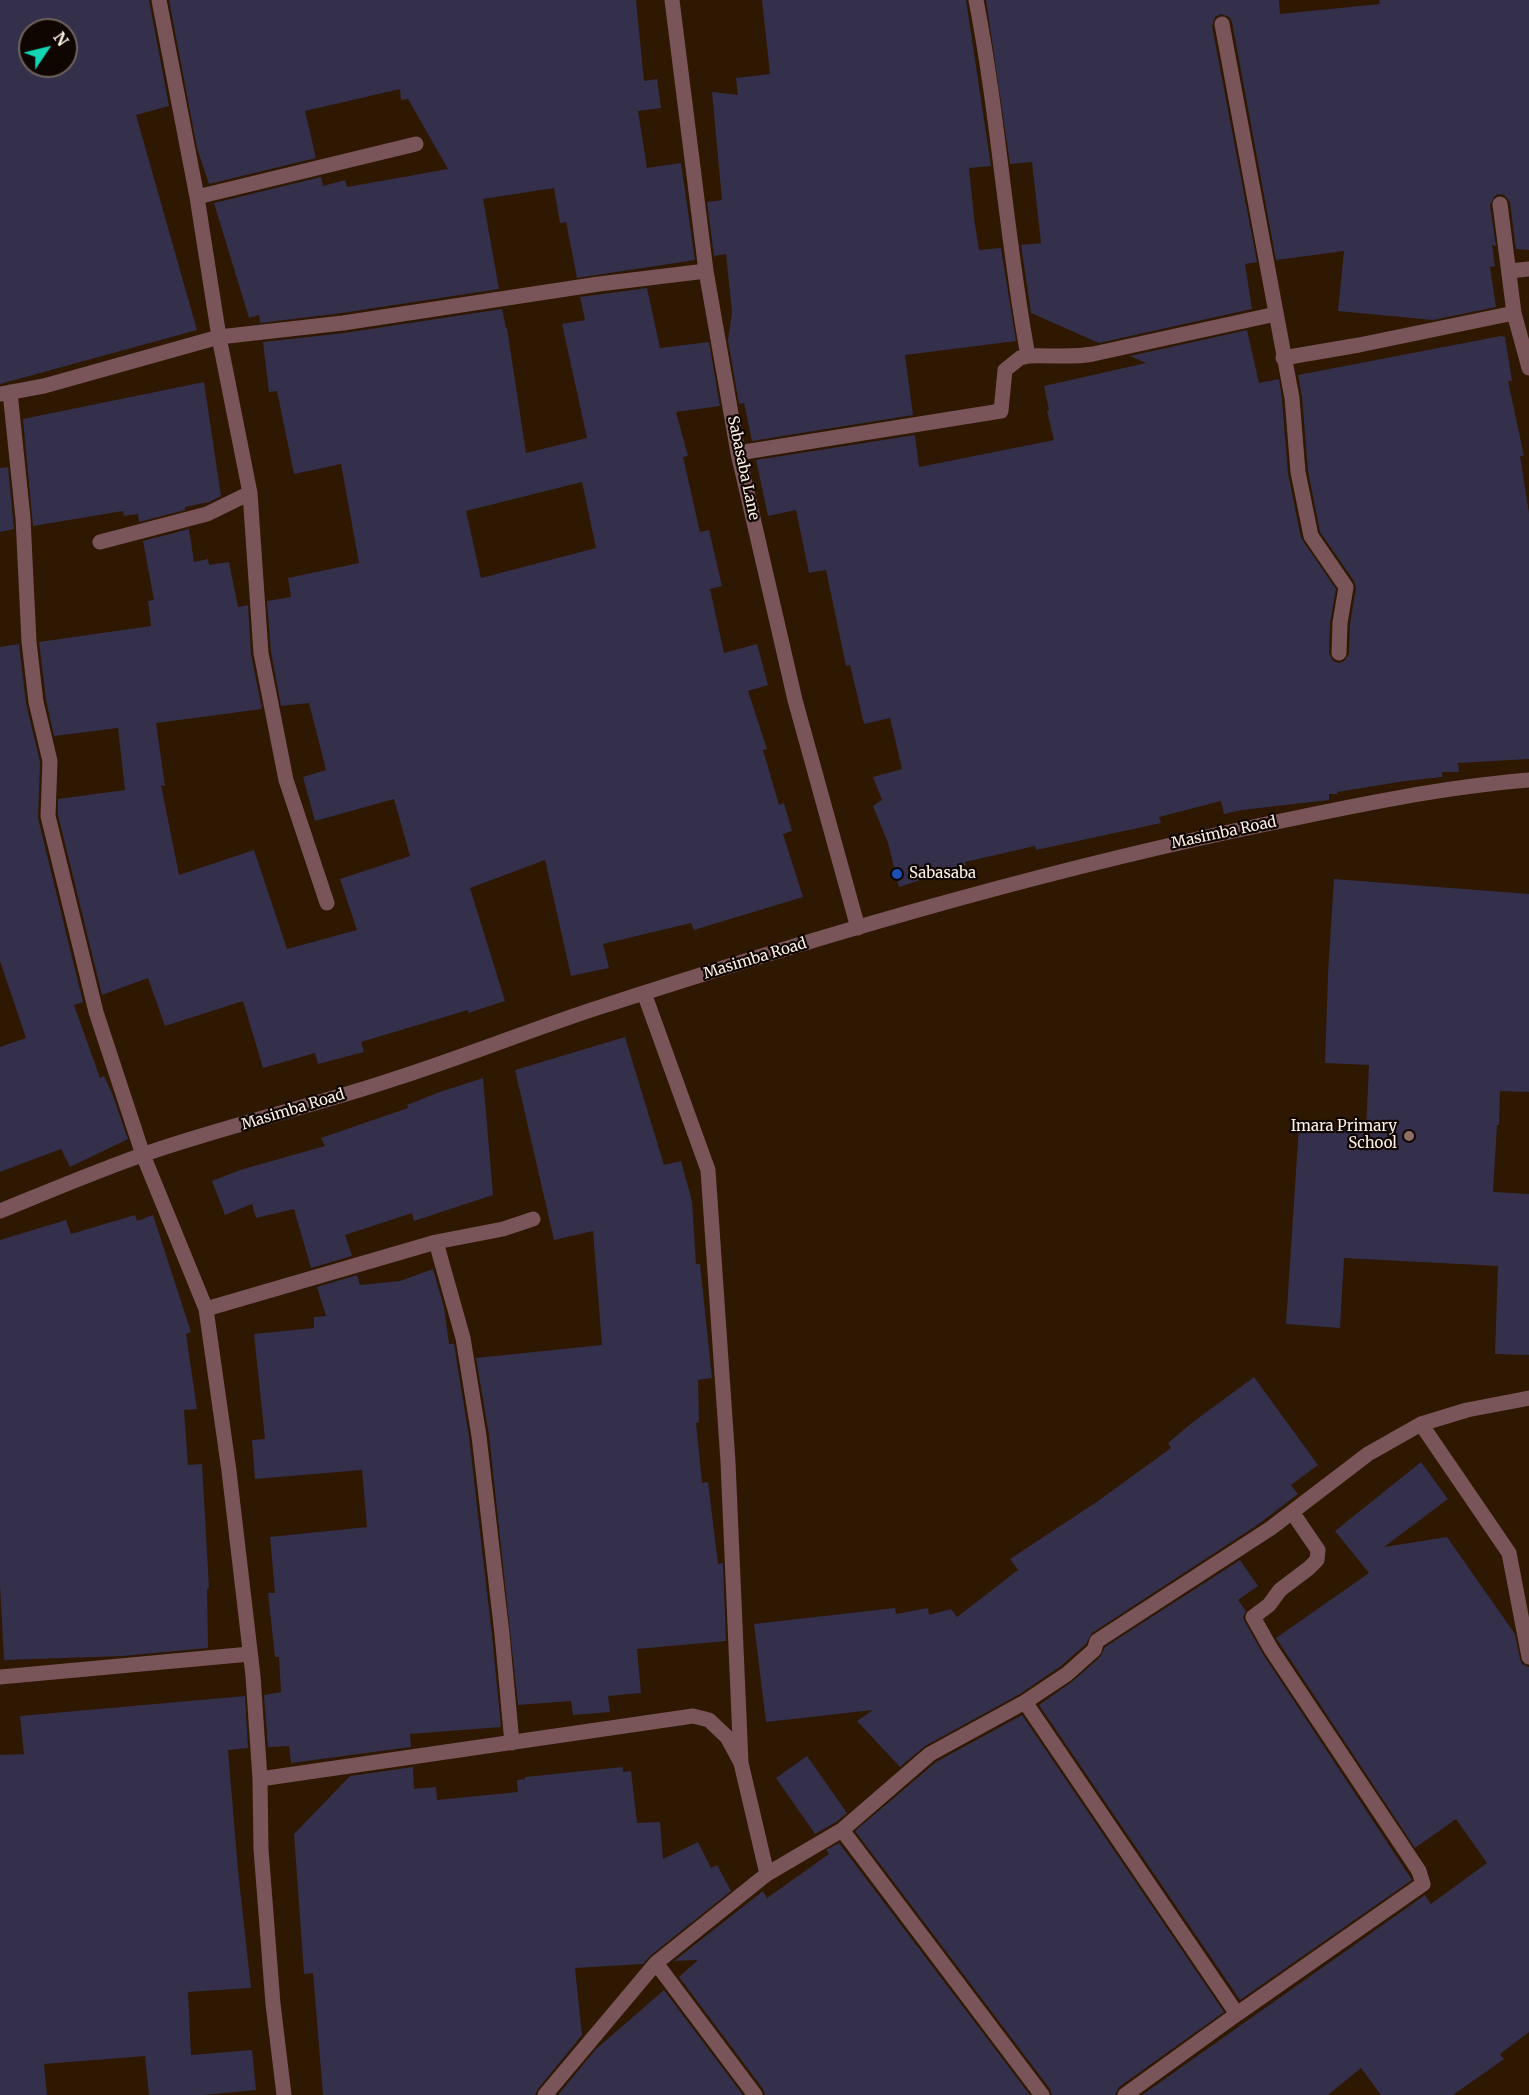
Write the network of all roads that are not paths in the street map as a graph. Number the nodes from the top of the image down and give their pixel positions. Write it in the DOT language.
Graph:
graph roads {
  1 [pos="159,0"];
  2 [pos="672,0"];
  3 [pos="976,0"];
  4 [pos="1222,24"];
  5 [pos="416,144"];
  6 [pos="197,197"];
  7 [pos="1500,204"];
  8 [pos="1529,269"];
  9 [pos="706,271"];
  10 [pos="1509,271"];
  11 [pos="1514,313"];
  12 [pos="1276,314"];
  13 [pos="219,337"];
  14 [pos="1028,356"];
  15 [pos="1283,358"];
  16 [pos="1529,368"];
  17 [pos="5,393"];
  18 [pos="738,453"];
  19 [pos="250,493"];
  20 [pos="100,542"];
  21 [pos="1339,653"];
  22 [pos="1529,780"];
  23 [pos="327,903"];
  24 [pos="858,928"];
  25 [pos="644,993"];
  26 [pos="143,1155"];
  27 [pos="0,1211"];
  28 [pos="533,1219"];
  29 [pos="436,1242"];
  30 [pos="206,1309"];
  31 [pos="1529,1398"];
  32 [pos="1421,1424"];
  33 [pos="1292,1512"];
  34 [pos="250,1654"];
  35 [pos="1529,1657"];
  36 [pos="0,1677"];
  37 [pos="1025,1702"];
  38 [pos="512,1743"];
  39 [pos="741,1763"];
  40 [pos="260,1779"];
  41 [pos="842,1830"];
  42 [pos="767,1874"];
  43 [pos="657,1963"];
  44 [pos="1237,2014"];
  45 [pos="284,2095"];
  46 [pos="546,2095"];
  47 [pos="755,2095"];
  48 [pos="1042,2095"];
  49 [pos="1125,2095"];
  1 -- 6 [label="street"];
  2 -- 9 [label="street, Sabasaba Lane"];
  3 -- 14 [label="street"];
  4 -- 12 [label="street"];
  5 -- 6 [label="street"];
  6 -- 13 [label="street"];
  7 -- 10 [label="street"];
  8 -- 10 [label="street"];
  9 -- 13 [label="street"];
  9 -- 18 [label="street, Sabasaba Lane"];
  10 -- 11 [label="street"];
  11 -- 15 [label="street"];
  11 -- 16 [label="street"];
  12 -- 14 [label="street"];
  12 -- 15 [label="street"];
  13 -- 17 [label="street"];
  13 -- 19 [label="street"];
  14 -- 18 [label="street"];
  15 -- 21 [label="street"];
  17 -- 26 [label="street"];
  18 -- 24 [label="street, Sabasaba Lane"];
  19 -- 20 [label="street"];
  19 -- 23 [label="street"];
  22 -- 24 [label="street, Masimba Road"];
  24 -- 25 [label="street, Masimba Road"];
  25 -- 26 [label="street, Masimba Road"];
  25 -- 39 [label="street"];
  26 -- 27 [label="street, Masimba Road"];
  26 -- 30 [label="street"];
  28 -- 29 [label="street"];
  29 -- 30 [label="street"];
  29 -- 38 [label="street"];
  30 -- 34 [label="street"];
  31 -- 32 [label="street"];
  32 -- 33 [label="street"];
  32 -- 35 [label="street"];
  33 -- 37 [label="street"];
  33 -- 44 [label="street"];
  34 -- 36 [label="street"];
  34 -- 40 [label="street"];
  37 -- 41 [label="street"];
  37 -- 44 [label="street"];
  38 -- 39 [label="street"];
  38 -- 40 [label="street"];
  39 -- 42 [label="street"];
  40 -- 45 [label="street"];
  41 -- 42 [label="street"];
  41 -- 48 [label="street"];
  42 -- 43 [label="street"];
  43 -- 46 [label="street"];
  43 -- 47 [label="street"];
  44 -- 49 [label="street"];
}
